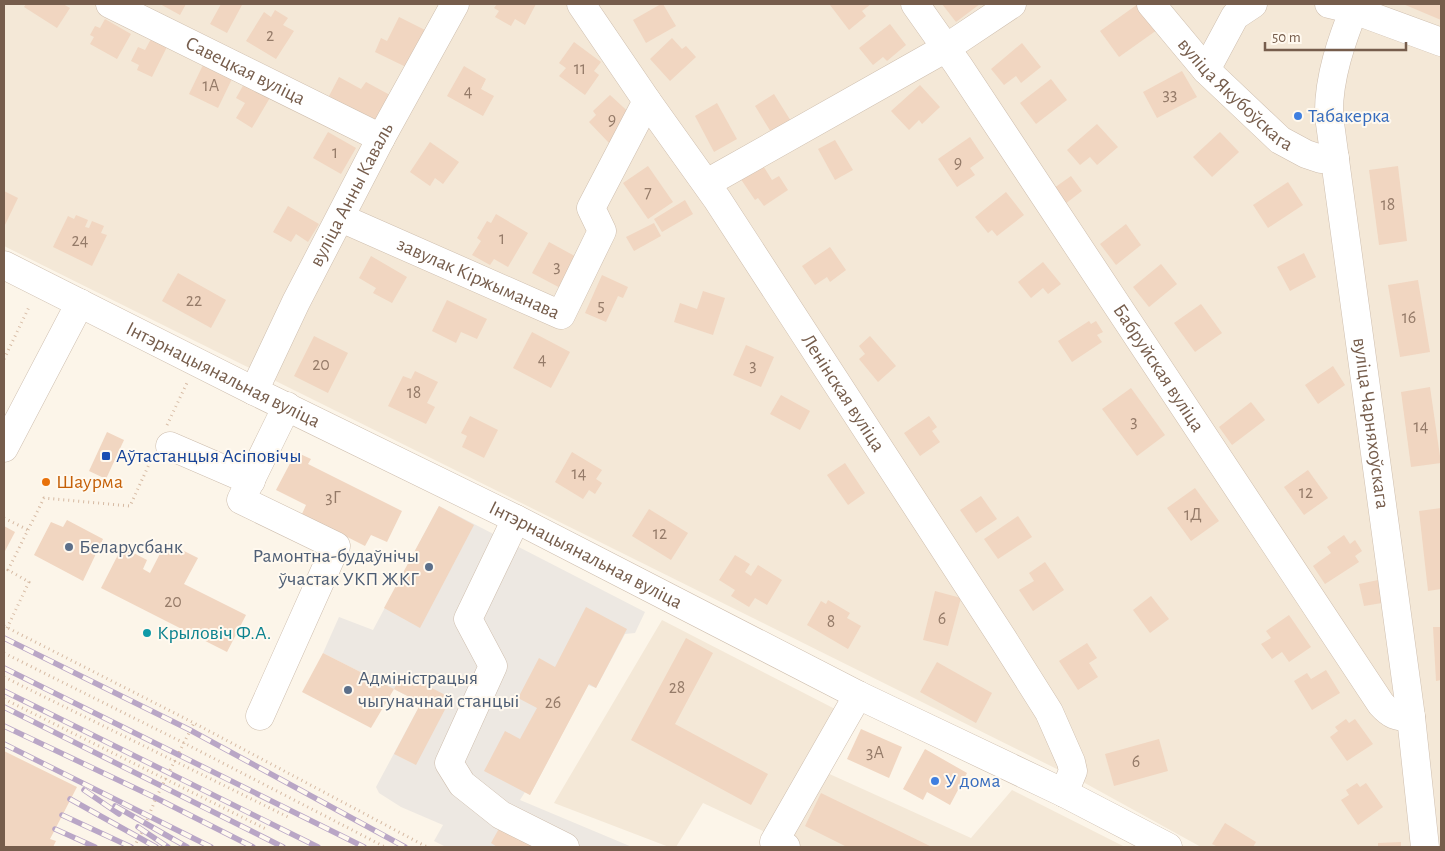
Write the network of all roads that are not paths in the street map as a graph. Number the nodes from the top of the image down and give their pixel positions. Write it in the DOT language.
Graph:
graph roads {
  1 [pos="110,4"];
  2 [pos="455,4"];
  3 [pos="581,4"];
  4 [pos="915,4"];
  5 [pos="1012,4"];
  6 [pos="1151,4"];
  7 [pos="1253,4"];
  8 [pos="1346,6"];
  9 [pos="1441,42"];
  10 [pos="946,48"];
  11 [pos="1206,70"];
  12 [pos="647,102"];
  13 [pos="381,138"];
  14 [pos="1335,158"];
  15 [pos="707,182"];
  16 [pos="341,218"];
  17 [pos="4,265"];
  18 [pos="80,303"];
  19 [pos="254,391"];
  20 [pos="287,406"];
  21 [pos="163,443"];
  22 [pos="4,448"];
  23 [pos="251,481"];
  24 [pos="516,519"];
  25 [pos="858,695"];
  26 [pos="260,716"];
  27 [pos="1411,717"];
  28 [pos="1064,793"];
  29 [pos="1441,846"];
  30 [pos="565,847"];
  31 [pos="786,847"];
  32 [pos="1168,847"];
  33 [pos="1425,847"];
  34 [pos="1434,847"];
  1 -- 13 [label="street, Савецкая вуліца"];
  2 -- 13 [label="street, вуліца Анны Каваль"];
  3 -- 12 [label="street, Ленінская вуліца"];
  4 -- 10 [label="street, Бабруйская вуліца"];
  5 -- 10 [label="street"];
  6 -- 11 [label="street, вуліца Якубоўскага"];
  7 -- 11 [label="street"];
  8 -- 9 [label="street"];
  8 -- 14 [label="street, вуліца Чарняхоўскага"];
  10 -- 15 [label="street"];
  10 -- 27 [label="street, Бабруйская вуліца"];
  11 -- 14 [label="street, вуліца Якубоўскага"];
  12 -- 15 [label="street, Ленінская вуліца"];
  12 -- 16 [label="street, завулак Кіржыманава"];
  13 -- 16 [label="street, вуліца Анны Каваль"];
  14 -- 27 [label="street, вуліца Чарняхоўскага"];
  15 -- 28 [label="street, Ленінская вуліца"];
  16 -- 19 [label="street, вуліца Анны Каваль"];
  17 -- 18 [label="street, Інтэрнацыянальная вуліца"];
  18 -- 19 [label="street, Інтэрнацыянальная вуліца"];
  18 -- 22 [label="street"];
  19 -- 20 [label="street, Інтэрнацыянальная вуліца"];
  20 -- 23 [label="street"];
  20 -- 24 [label="street, Інтэрнацыянальная вуліца"];
  21 -- 23 [label="street"];
  23 -- 26 [label="street"];
  24 -- 25 [label="street, Інтэрнацыянальная вуліца"];
  24 -- 30 [label="street"];
  25 -- 28 [label="street, Інтэрнацыянальная вуліца"];
  25 -- 31 [label="street"];
  27 -- 33 [label="street, вуліца Чарняхоўскага"];
  28 -- 32 [label="street, Інтэрнацыянальная вуліца"];
  29 -- 34 [label="street"];
}
